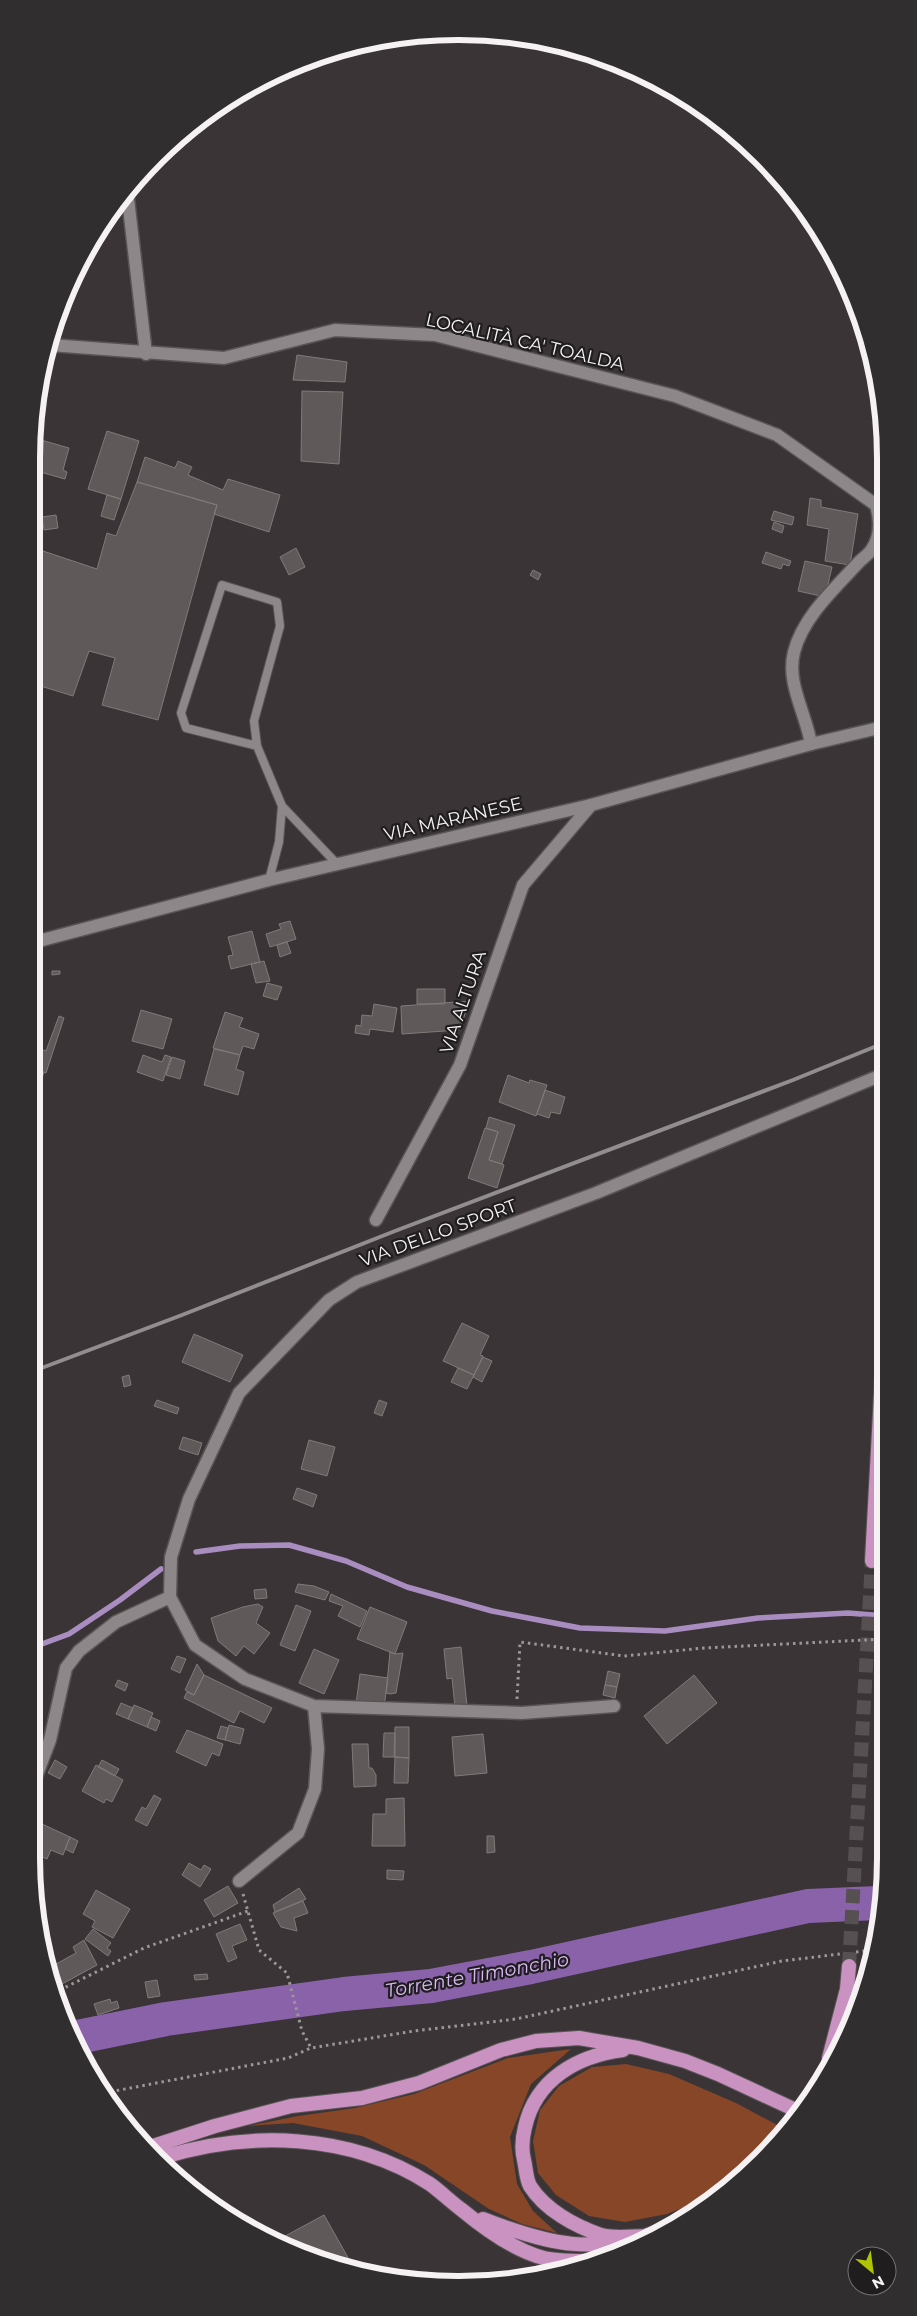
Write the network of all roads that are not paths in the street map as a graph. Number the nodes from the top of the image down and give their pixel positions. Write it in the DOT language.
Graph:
graph roads {
  1 [pos="129,200"];
  2 [pos="55,346"];
  3 [pos="146,354"];
  4 [pos="877,508"];
  5 [pos="877,536"];
  6 [pos="877,728"];
  7 [pos="811,744"];
  8 [pos="257,746"];
  9 [pos="591,804"];
  10 [pos="282,806"];
  11 [pos="337,864"];
  12 [pos="269,880"];
  13 [pos="40,941"];
  14 [pos="877,1077"];
  15 [pos="376,1220"];
  16 [pos="877,1468"];
  17 [pos="872,1561"];
  18 [pos="170,1597"];
  19 [pos="314,1706"];
  20 [pos="614,1706"];
  21 [pos="40,1766"];
  22 [pos="238,1882"];
  23 [pos="847,1957"];
  24 [pos="847,1989"];
  25 [pos="848,2011"];
  26 [pos="832,2047"];
  27 [pos="638,2048"];
  28 [pos="793,2109"];
  29 [pos="156,2145"];
  30 [pos="167,2156"];
  31 [pos="464,2212"];
  32 [pos="638,2236"];
  33 [pos="629,2240"];
  34 [pos="543,2258"];
  35 [pos="574,2260"];
  36 [pos="561,2263"];
  1 -- 3 [label="street"];
  2 -- 3 [label="street, LOCALITÀ CA' TOALDA"];
  3 -- 4 [label="street, LOCALITÀ CA' TOALDA"];
  5 -- 7 [label="street, LOCALITÀ CA' TOALDA"];
  6 -- 7 [label="street, VIA MARANESE"];
  7 -- 9 [label="street, VIA MARANESE"];
  8 -- 8 [label="lane"];
  8 -- 10 [label="lane"];
  9 -- 11 [label="street, VIA MARANESE"];
  9 -- 15 [label="street, VIA ALTURA"];
  10 -- 11 [label="lane"];
  10 -- 12 [label="lane"];
  11 -- 12 [label="street, VIA MARANESE"];
  12 -- 13 [label="street, VIA MARANESE"];
  14 -- 18 [label="street, VIA DELLO SPORT"];
  16 -- 17 [label="highway"];
  18 -- 19 [label="street"];
  18 -- 21 [label="street"];
  19 -- 20 [label="street"];
  19 -- 22 [label="street"];
  23 -- 24 [label="highway"];
  24 -- 25 [label="highway"];
  24 -- 26 [label="highway"];
  27 -- 28 [label="highway"];
  27 -- 29 [label="highway"];
  27 -- 32 [label="highway"];
  30 -- 31 [label="highway"];
  31 -- 33 [label="highway"];
  31 -- 34 [label="highway"];
  34 -- 35 [label="highway"];
  34 -- 36 [label="highway"];
}
